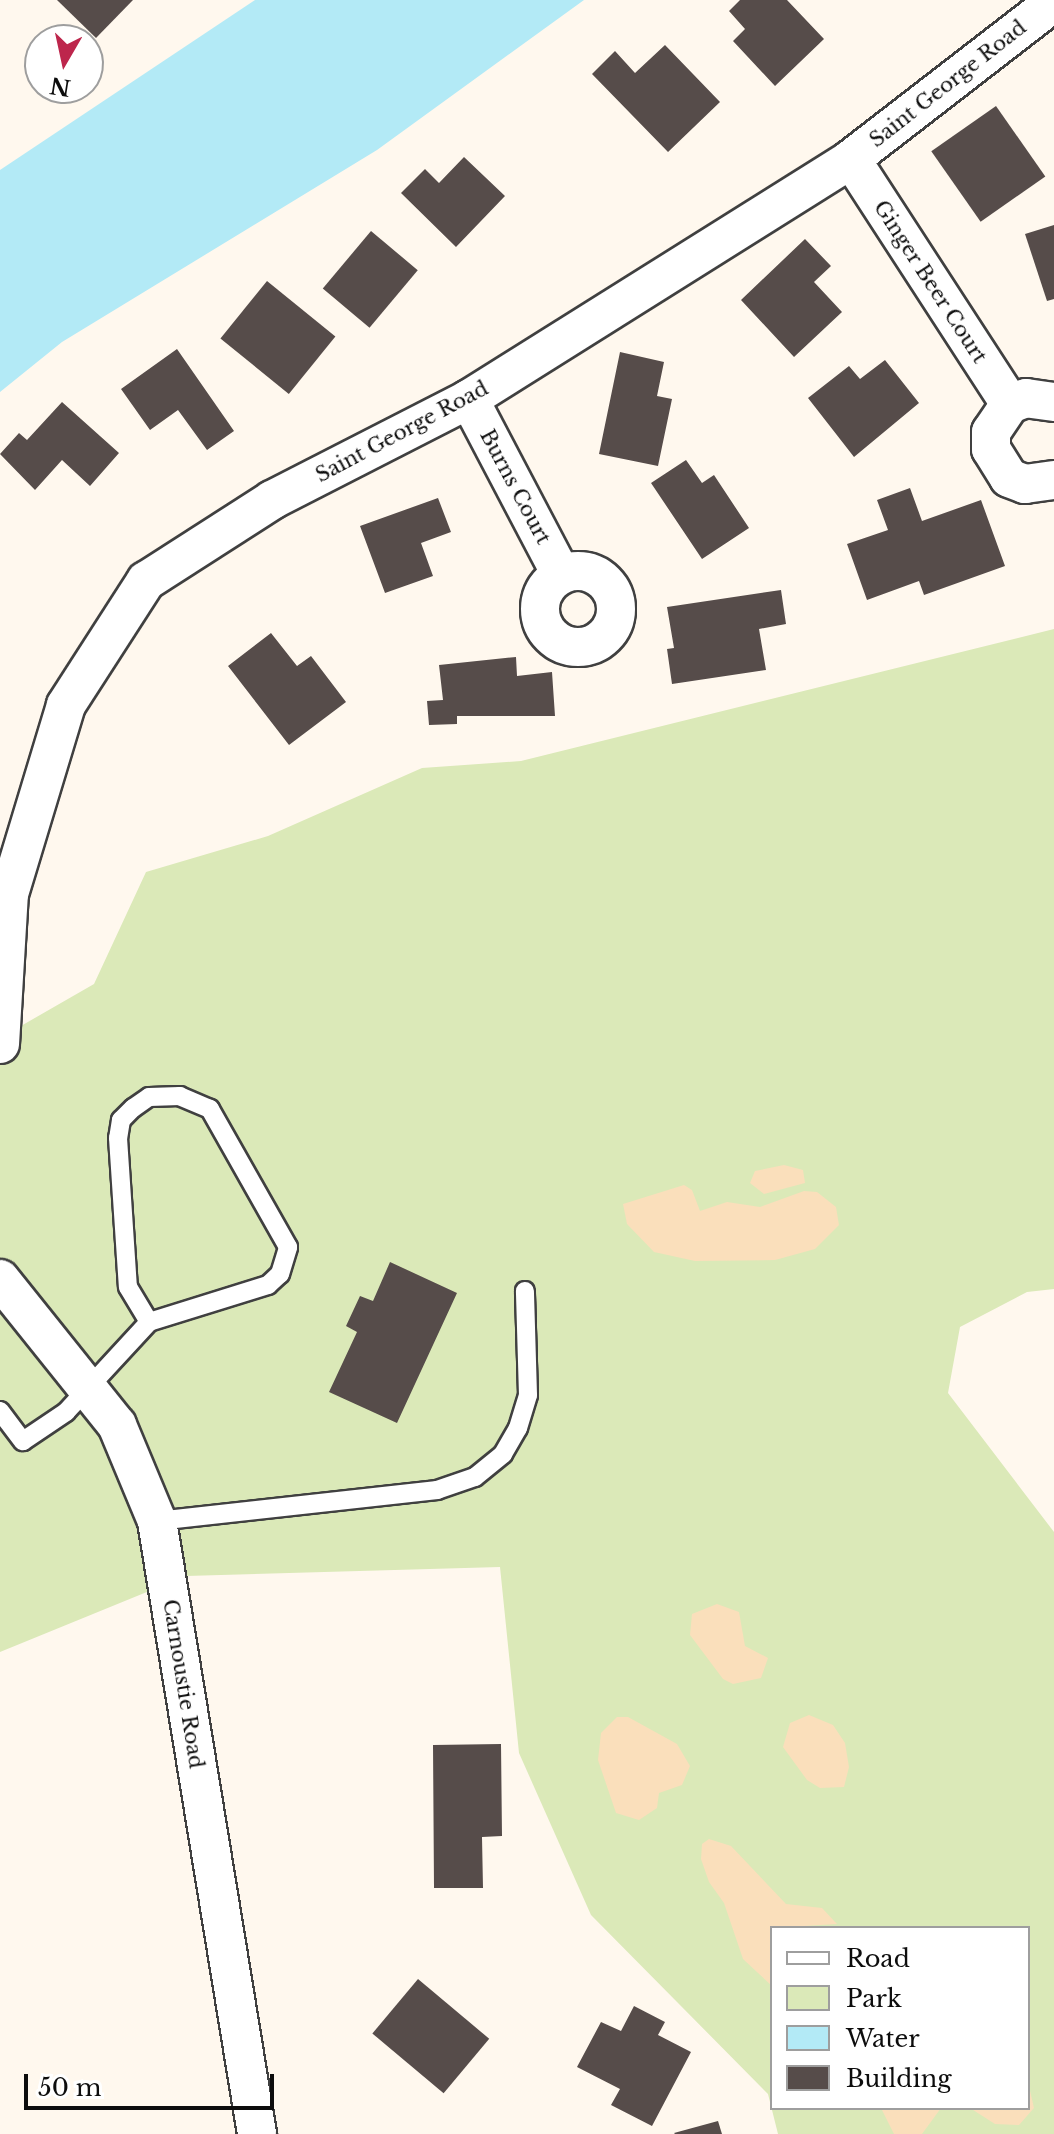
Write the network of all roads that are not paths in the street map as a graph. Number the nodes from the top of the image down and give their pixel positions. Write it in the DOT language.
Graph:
graph roads {
  1 [pos="1054,2"];
  2 [pos="851,159"];
  3 [pos="469,399"];
  4 [pos="1054,402"];
  5 [pos="1010,404"];
  6 [pos="1054,480"];
  7 [pos="561,574"];
  8 [pos="0,1035"];
  9 [pos="0,1044"];
  10 [pos="0,1279"];
  11 [pos="525,1291"];
  12 [pos="149,1322"];
  13 [pos="87,1386"];
  14 [pos="0,1411"];
  15 [pos="157,1521"];
  16 [pos="257,2134"];
  1 -- 2 [label="street, Saint George Road"];
  2 -- 3 [label="street, Saint George Road"];
  2 -- 5 [label="street, Ginger Beer Court"];
  3 -- 7 [label="street, Burns Court"];
  3 -- 8 [label="street, Saint George Road"];
  4 -- 5 [label="street"];
  5 -- 6 [label="street"];
  8 -- 9 [label="street, Saint George Road"];
  10 -- 13 [label="street, Carnoustie Road"];
  11 -- 15 [label="lane"];
  12 -- 12 [label="lane"];
  12 -- 13 [label="lane"];
  13 -- 14 [label="lane"];
  13 -- 15 [label="street, Carnoustie Road"];
  15 -- 16 [label="street, Carnoustie Road"];
}
